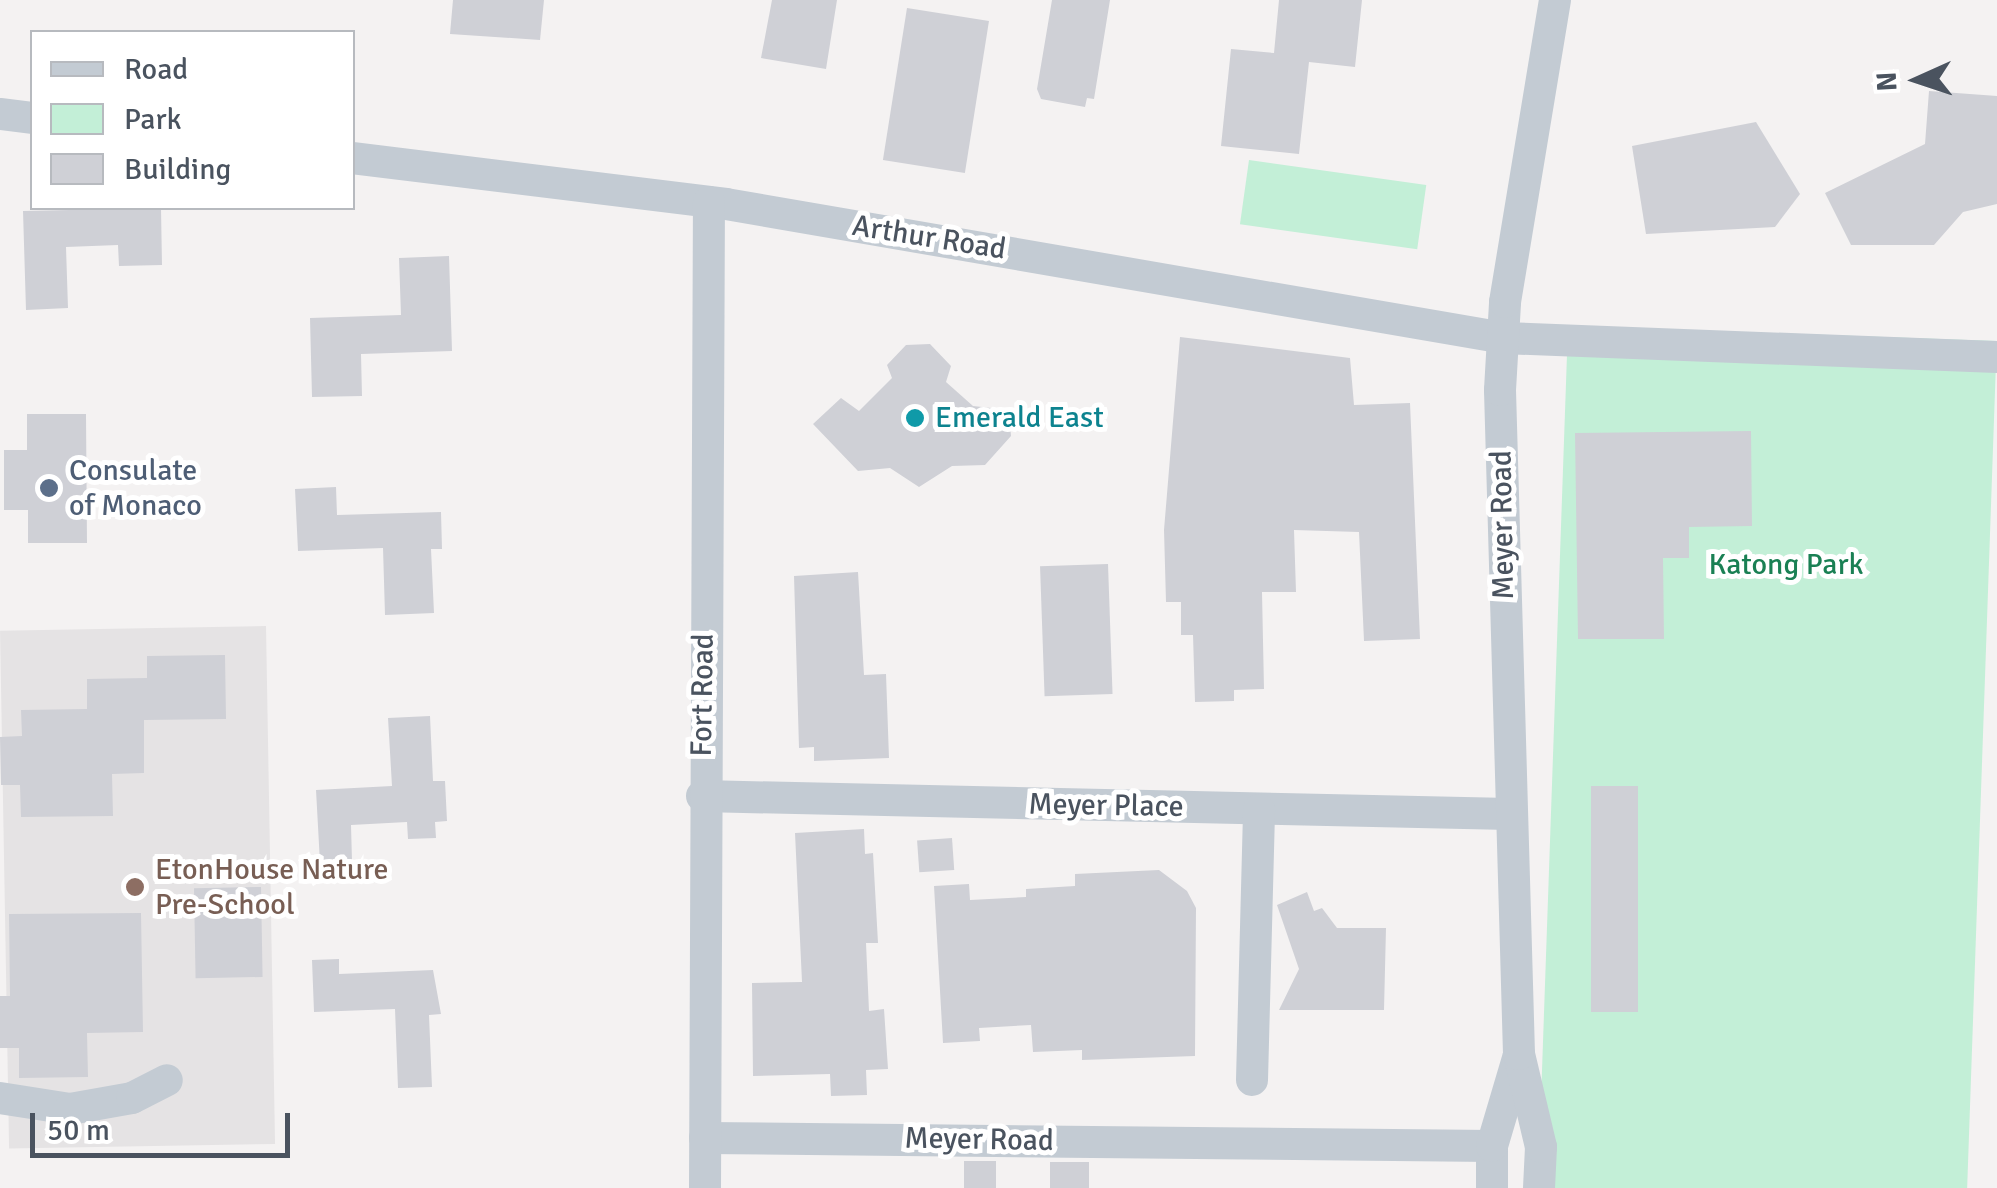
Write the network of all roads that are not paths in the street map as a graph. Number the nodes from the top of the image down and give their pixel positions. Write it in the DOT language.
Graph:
graph roads {
  1 [pos="1555,0"];
  2 [pos="0,114"];
  3 [pos="30,118"];
  4 [pos="355,158"];
  5 [pos="709,202"];
  6 [pos="1503,338"];
  7 [pos="1997,357"];
  8 [pos="702,796"];
  9 [pos="1259,810"];
  10 [pos="1510,814"];
  11 [pos="1519,1054"];
  12 [pos="167,1080"];
  13 [pos="1252,1080"];
  14 [pos="0,1098"];
  15 [pos="705,1138"];
  16 [pos="1492,1146"];
  17 [pos="704,1188"];
  18 [pos="1492,1188"];
  19 [pos="1540,1188"];
  1 -- 6 [label="street, Meyer Road"];
  2 -- 3 [label="street"];
  4 -- 5 [label="street, Arthur Road"];
  5 -- 6 [label="street, Arthur Road"];
  5 -- 8 [label="street, Fort Road"];
  6 -- 7 [label="street, Arthur Road"];
  6 -- 10 [label="street, Meyer Road"];
  8 -- 9 [label="street, Meyer Place"];
  8 -- 15 [label="street, Fort Road"];
  9 -- 10 [label="street, Meyer Place"];
  9 -- 13 [label="street"];
  10 -- 11 [label="street, Meyer Road"];
  11 -- 16 [label="street, Meyer Road"];
  11 -- 19 [label="street, Meyer Road"];
  12 -- 14 [label="street"];
  15 -- 16 [label="street, Meyer Road"];
  15 -- 17 [label="street, Fort Road"];
  16 -- 18 [label="street, Meyer Road"];
}
